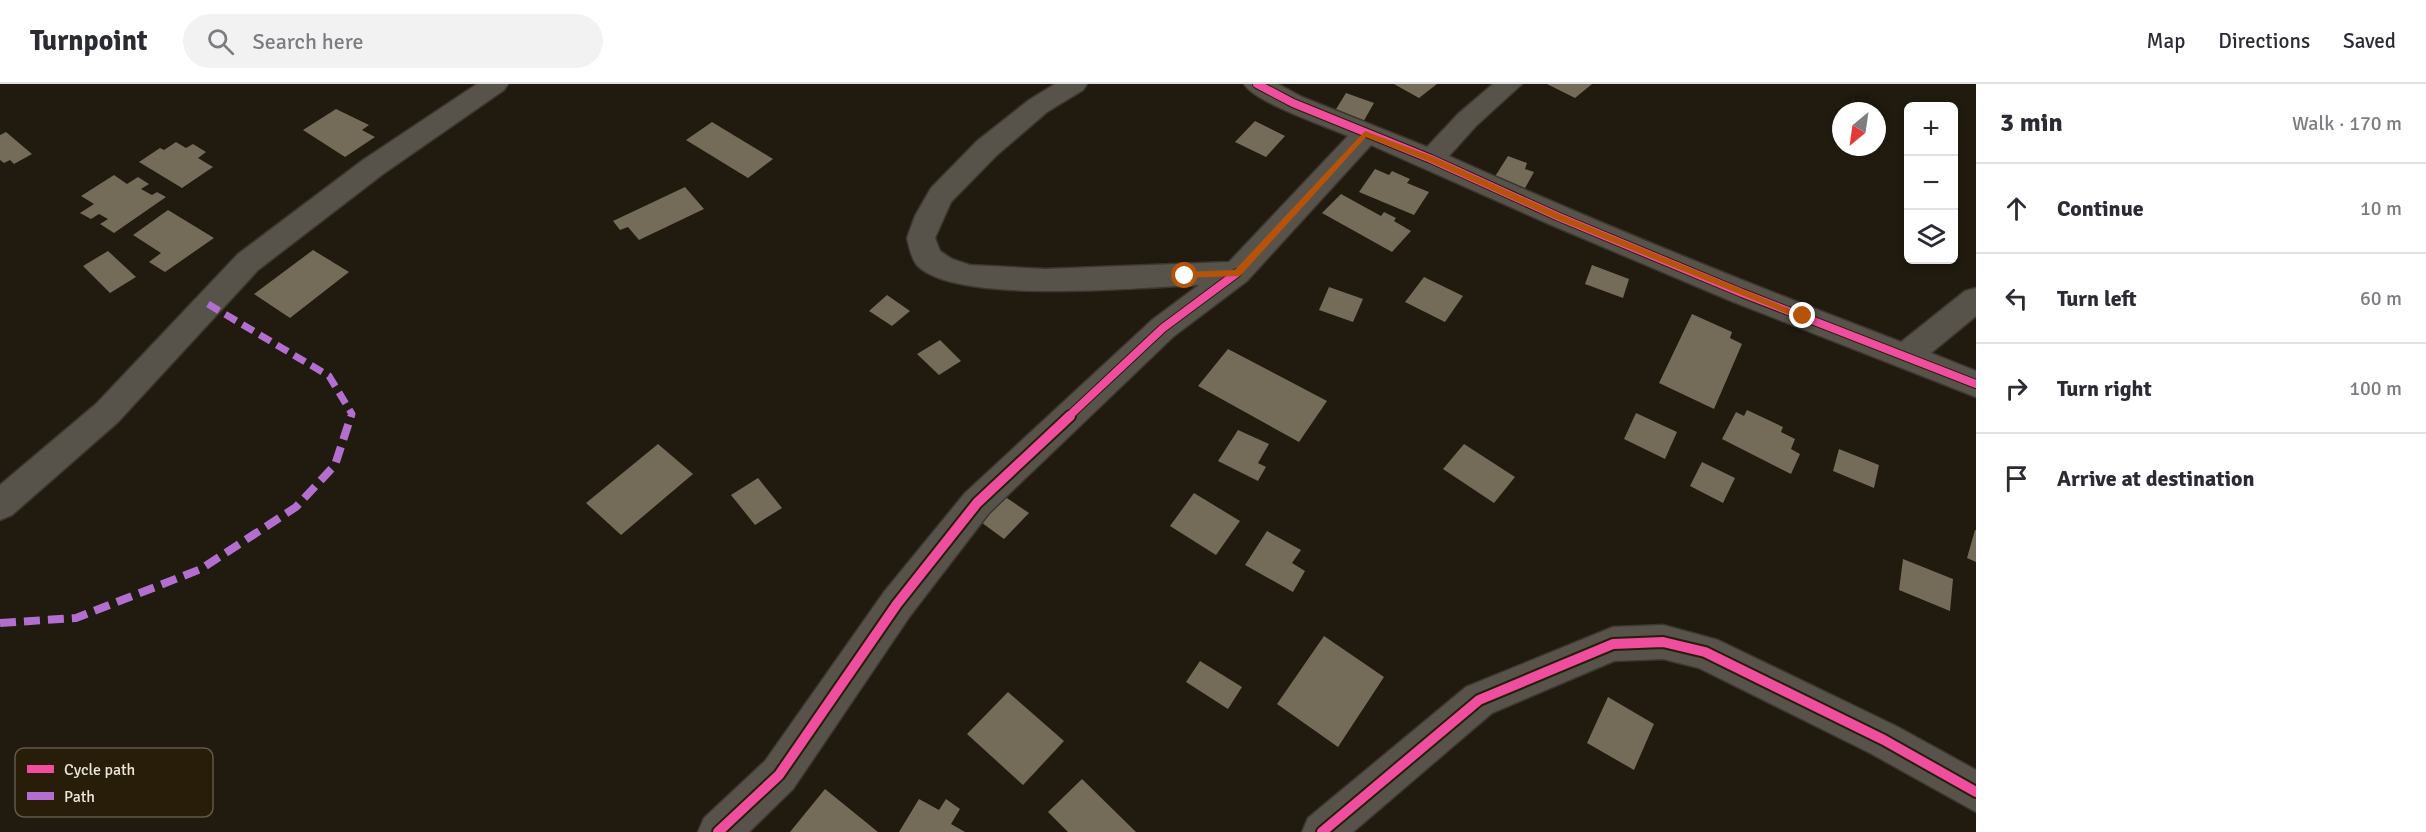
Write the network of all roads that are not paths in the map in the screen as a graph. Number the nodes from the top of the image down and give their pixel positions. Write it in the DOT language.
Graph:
graph roads {
  1 [pos="495,84"];
  2 [pos="1074,84"];
  3 [pos="1257,84"];
  4 [pos="1509,84"];
  5 [pos="1365,134"];
  6 [pos="1431,159"];
  7 [pos="1237,273"];
  8 [pos="1976,299"];
  9 [pos="1906,356"];
  10 [pos="1976,384"];
  11 [pos="0,505"];
  12 [pos="1976,792"];
  13 [pos="718,832"];
  14 [pos="1322,832"];
  1 -- 11 [label="street"];
  2 -- 7 [label="street"];
  3 -- 5 [label="street"];
  4 -- 6 [label="street"];
  5 -- 6 [label="street"];
  5 -- 7 [label="street"];
  6 -- 9 [label="street"];
  7 -- 13 [label="street"];
  8 -- 9 [label="street"];
  9 -- 10 [label="street"];
  12 -- 14 [label="street"];
}
